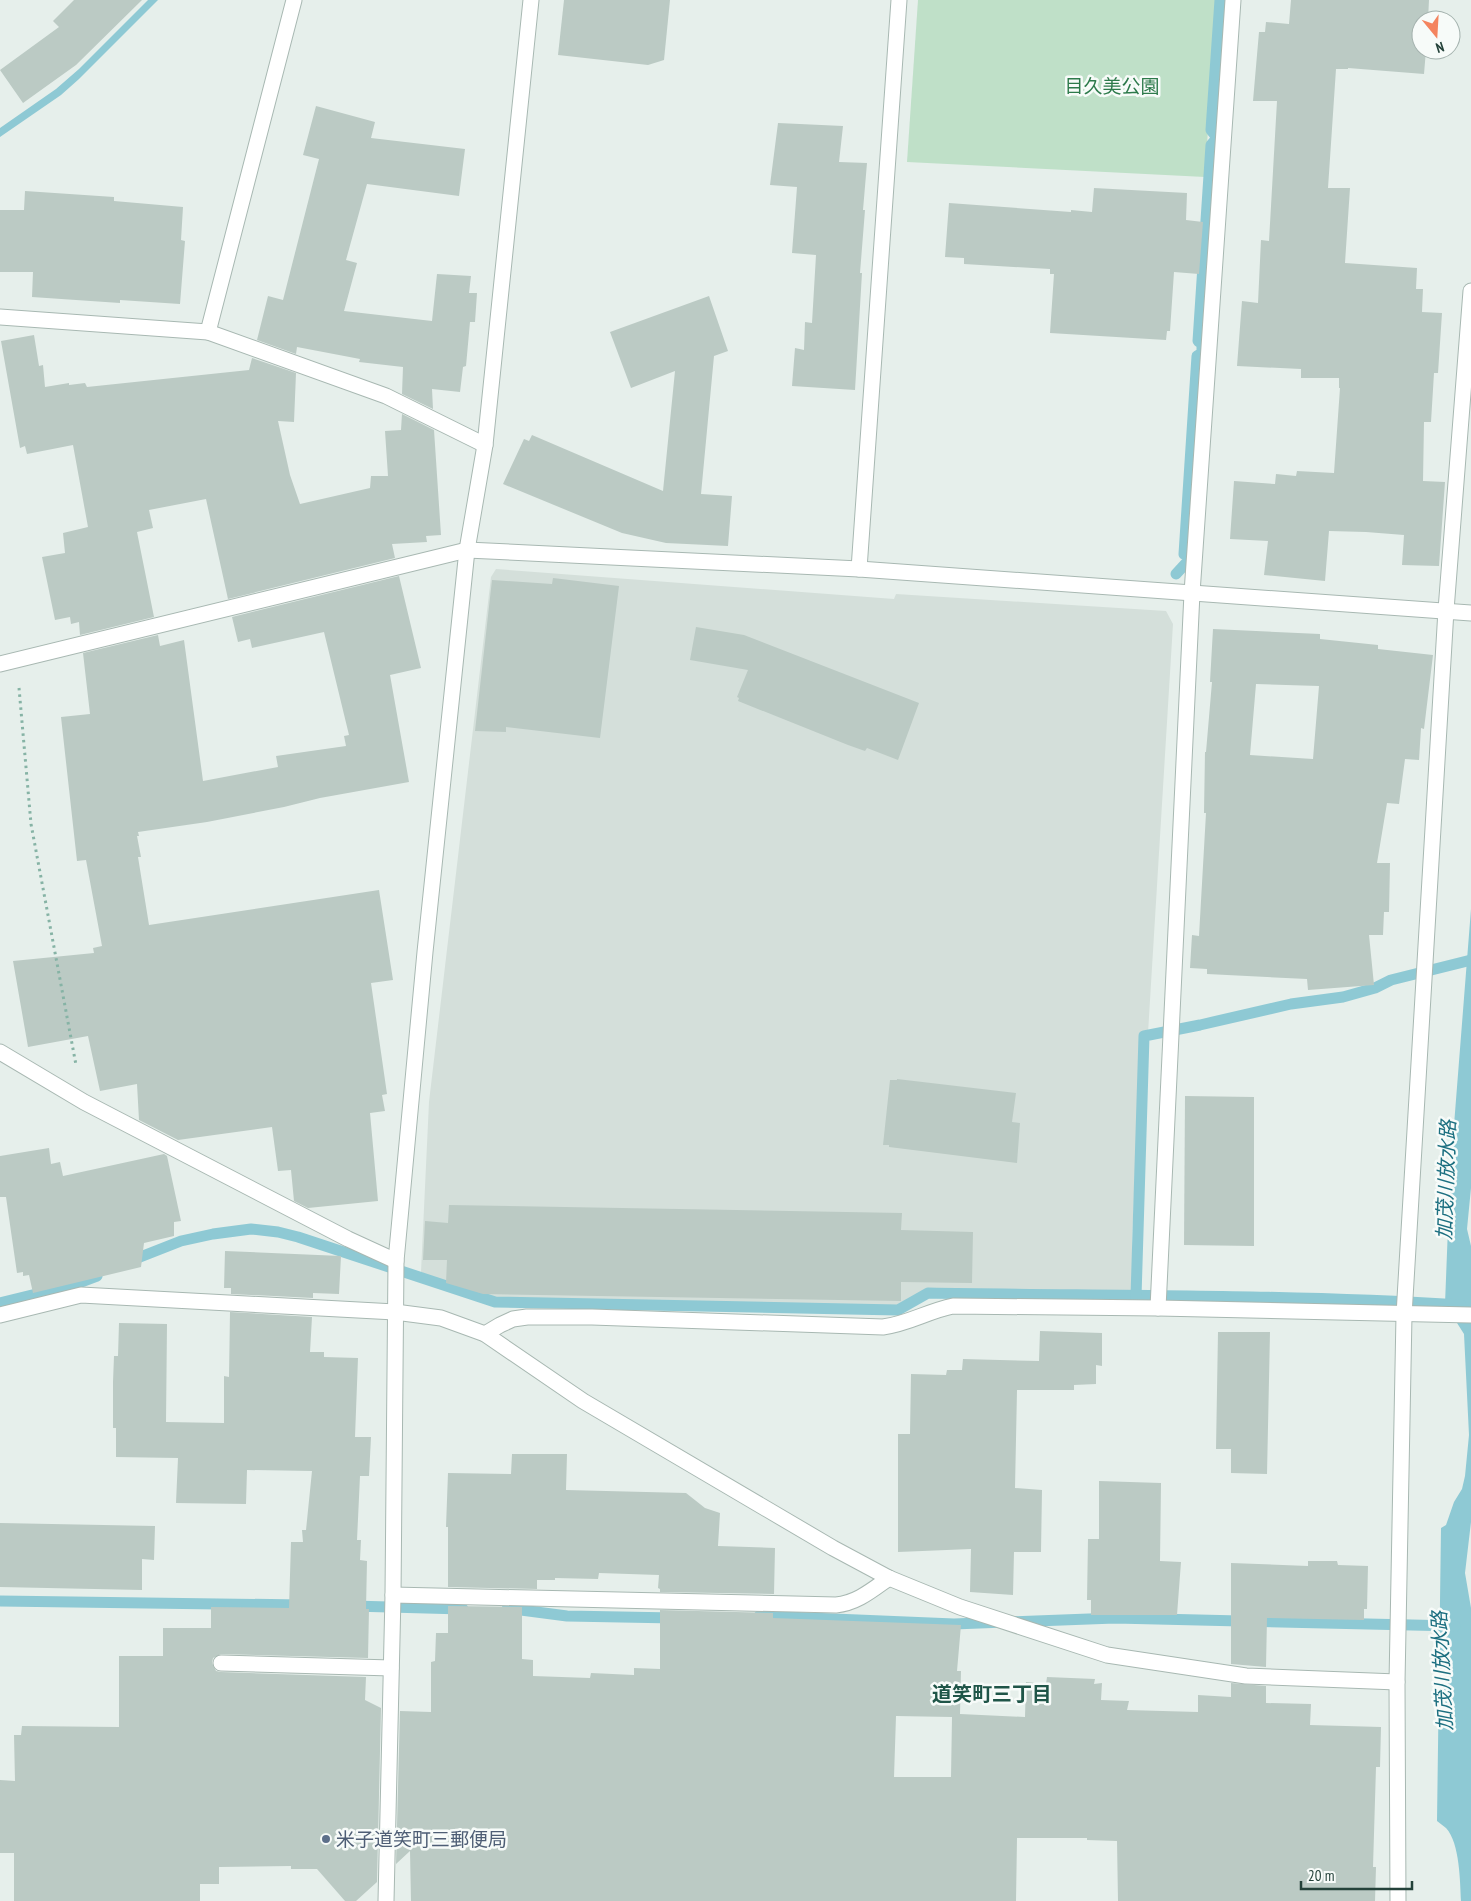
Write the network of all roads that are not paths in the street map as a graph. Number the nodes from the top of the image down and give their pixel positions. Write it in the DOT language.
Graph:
graph roads {
  1 [pos="294,0"];
  2 [pos="532,0"];
  3 [pos="898,0"];
  4 [pos="1233,0"];
  5 [pos="1471,291"];
  6 [pos="0,317"];
  7 [pos="208,332"];
  8 [pos="484,445"];
  9 [pos="467,550"];
  10 [pos="859,570"];
  11 [pos="1192,593"];
  12 [pos="1446,610"];
  13 [pos="1469,613"];
  14 [pos="0,664"];
  15 [pos="0,1052"];
  16 [pos="396,1261"];
  17 [pos="1158,1308"];
  18 [pos="395,1312"];
  19 [pos="0,1315"];
  20 [pos="1404,1315"];
  21 [pos="1471,1315"];
  22 [pos="485,1334"];
  23 [pos="889,1578"];
  24 [pos="393,1595"];
  25 [pos="220,1663"];
  26 [pos="391,1668"];
  27 [pos="1397,1682"];
  28 [pos="386,1901"];
  29 [pos="1398,1901"];
  1 -- 7 [label="street"];
  2 -- 8 [label="street"];
  3 -- 10 [label="street"];
  4 -- 11 [label="street"];
  5 -- 12 [label="street"];
  6 -- 7 [label="street"];
  7 -- 8 [label="street"];
  8 -- 9 [label="street"];
  9 -- 10 [label="street"];
  9 -- 14 [label="street"];
  9 -- 16 [label="street"];
  10 -- 11 [label="street"];
  11 -- 12 [label="street"];
  11 -- 17 [label="street"];
  12 -- 13 [label="street"];
  12 -- 20 [label="street"];
  15 -- 16 [label="street"];
  16 -- 18 [label="street"];
  17 -- 20 [label="street"];
  17 -- 22 [label="street"];
  18 -- 19 [label="street"];
  18 -- 22 [label="street"];
  18 -- 24 [label="street"];
  20 -- 21 [label="street"];
  20 -- 27 [label="street"];
  22 -- 23 [label="street"];
  23 -- 24 [label="street"];
  23 -- 27 [label="street"];
  24 -- 26 [label="street"];
  25 -- 26 [label="street"];
  26 -- 28 [label="street"];
  27 -- 29 [label="street"];
}
